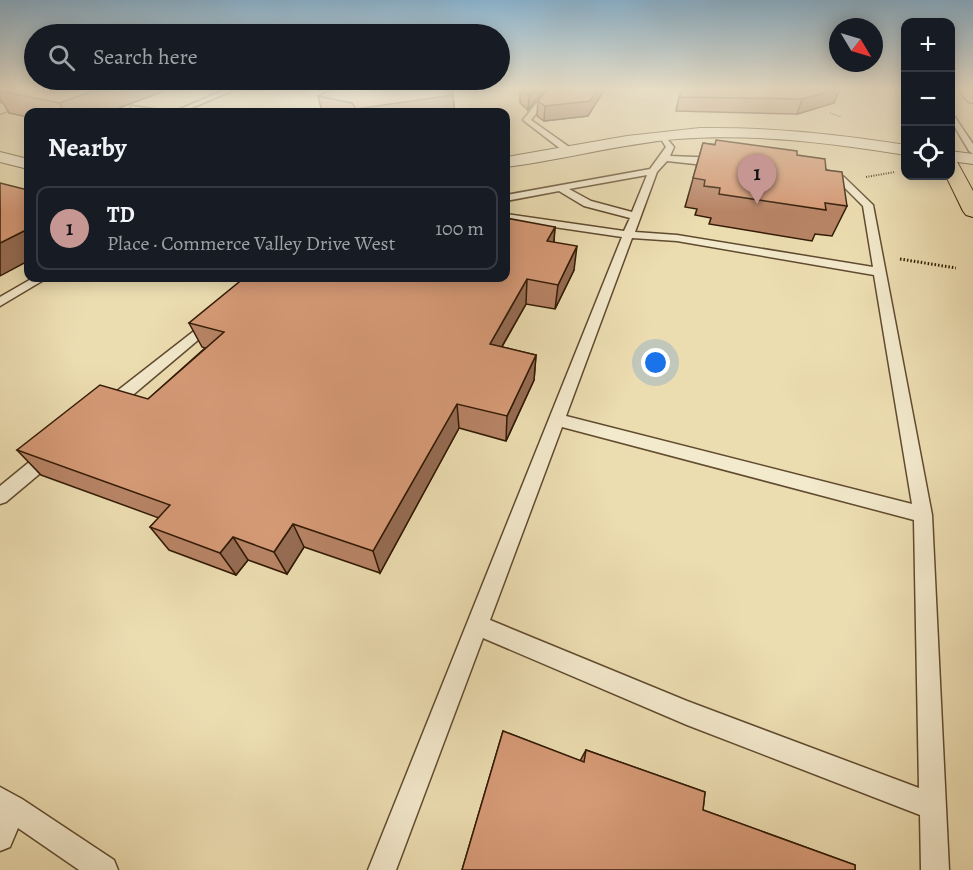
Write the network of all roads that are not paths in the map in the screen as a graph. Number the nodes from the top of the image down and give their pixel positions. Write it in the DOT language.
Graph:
graph roads {
  1 [pos="540,130"];
  2 [pos="961,130"];
  3 [pos="663,136"];
  4 [pos="901,149"];
  5 [pos="569,151"];
  6 [pos="973,151"];
  7 [pos="0,157"];
  8 [pos="955,157"];
  9 [pos="733,159"];
  10 [pos="973,159"];
  11 [pos="510,161"];
  12 [pos="24,163"];
  13 [pos="659,164"];
  14 [pos="815,169"];
  15 [pos="955,173"];
  16 [pos="561,188"];
  17 [pos="510,197"];
  18 [pos="973,212"];
  19 [pos="637,216"];
  20 [pos="510,218"];
  21 [pos="630,235"];
  22 [pos="880,272"];
  23 [pos="34,282"];
  24 [pos="0,302"];
  25 [pos="228,307"];
  26 [pos="93,420"];
  27 [pos="558,420"];
  28 [pos="58,448"];
  29 [pos="0,497"];
  30 [pos="923,515"];
  31 [pos="477,625"];
  32 [pos="933,807"];
  33 [pos="4,808"];
  34 [pos="0,837"];
  35 [pos="104,870"];
  36 [pos="382,870"];
  37 [pos="935,870"];
  1 -- 5 [label="lane"];
  2 -- 6 [label="lane"];
  3 -- 4 [label="street"];
  3 -- 5 [label="street"];
  3 -- 13 [label="lane"];
  5 -- 11 [label="street"];
  7 -- 12 [label="street"];
  8 -- 10 [label="street"];
  9 -- 13 [label="lane"];
  13 -- 16 [label="lane"];
  13 -- 19 [label="lane"];
  14 -- 22 [label="lane"];
  15 -- 18 [label="main road"];
  16 -- 17 [label="lane"];
  16 -- 19 [label="lane"];
  19 -- 21 [label="lane"];
  20 -- 21 [label="lane"];
  21 -- 22 [label="lane"];
  21 -- 27 [label="lane"];
  22 -- 30 [label="lane"];
  23 -- 24 [label="lane"];
  25 -- 26 [label="lane"];
  27 -- 30 [label="lane"];
  27 -- 31 [label="lane"];
  28 -- 29 [label="lane"];
  30 -- 32 [label="lane"];
  31 -- 32 [label="lane"];
  31 -- 36 [label="lane"];
  32 -- 37 [label="lane"];
  33 -- 34 [label="lane"];
  33 -- 35 [label="lane"];
}
